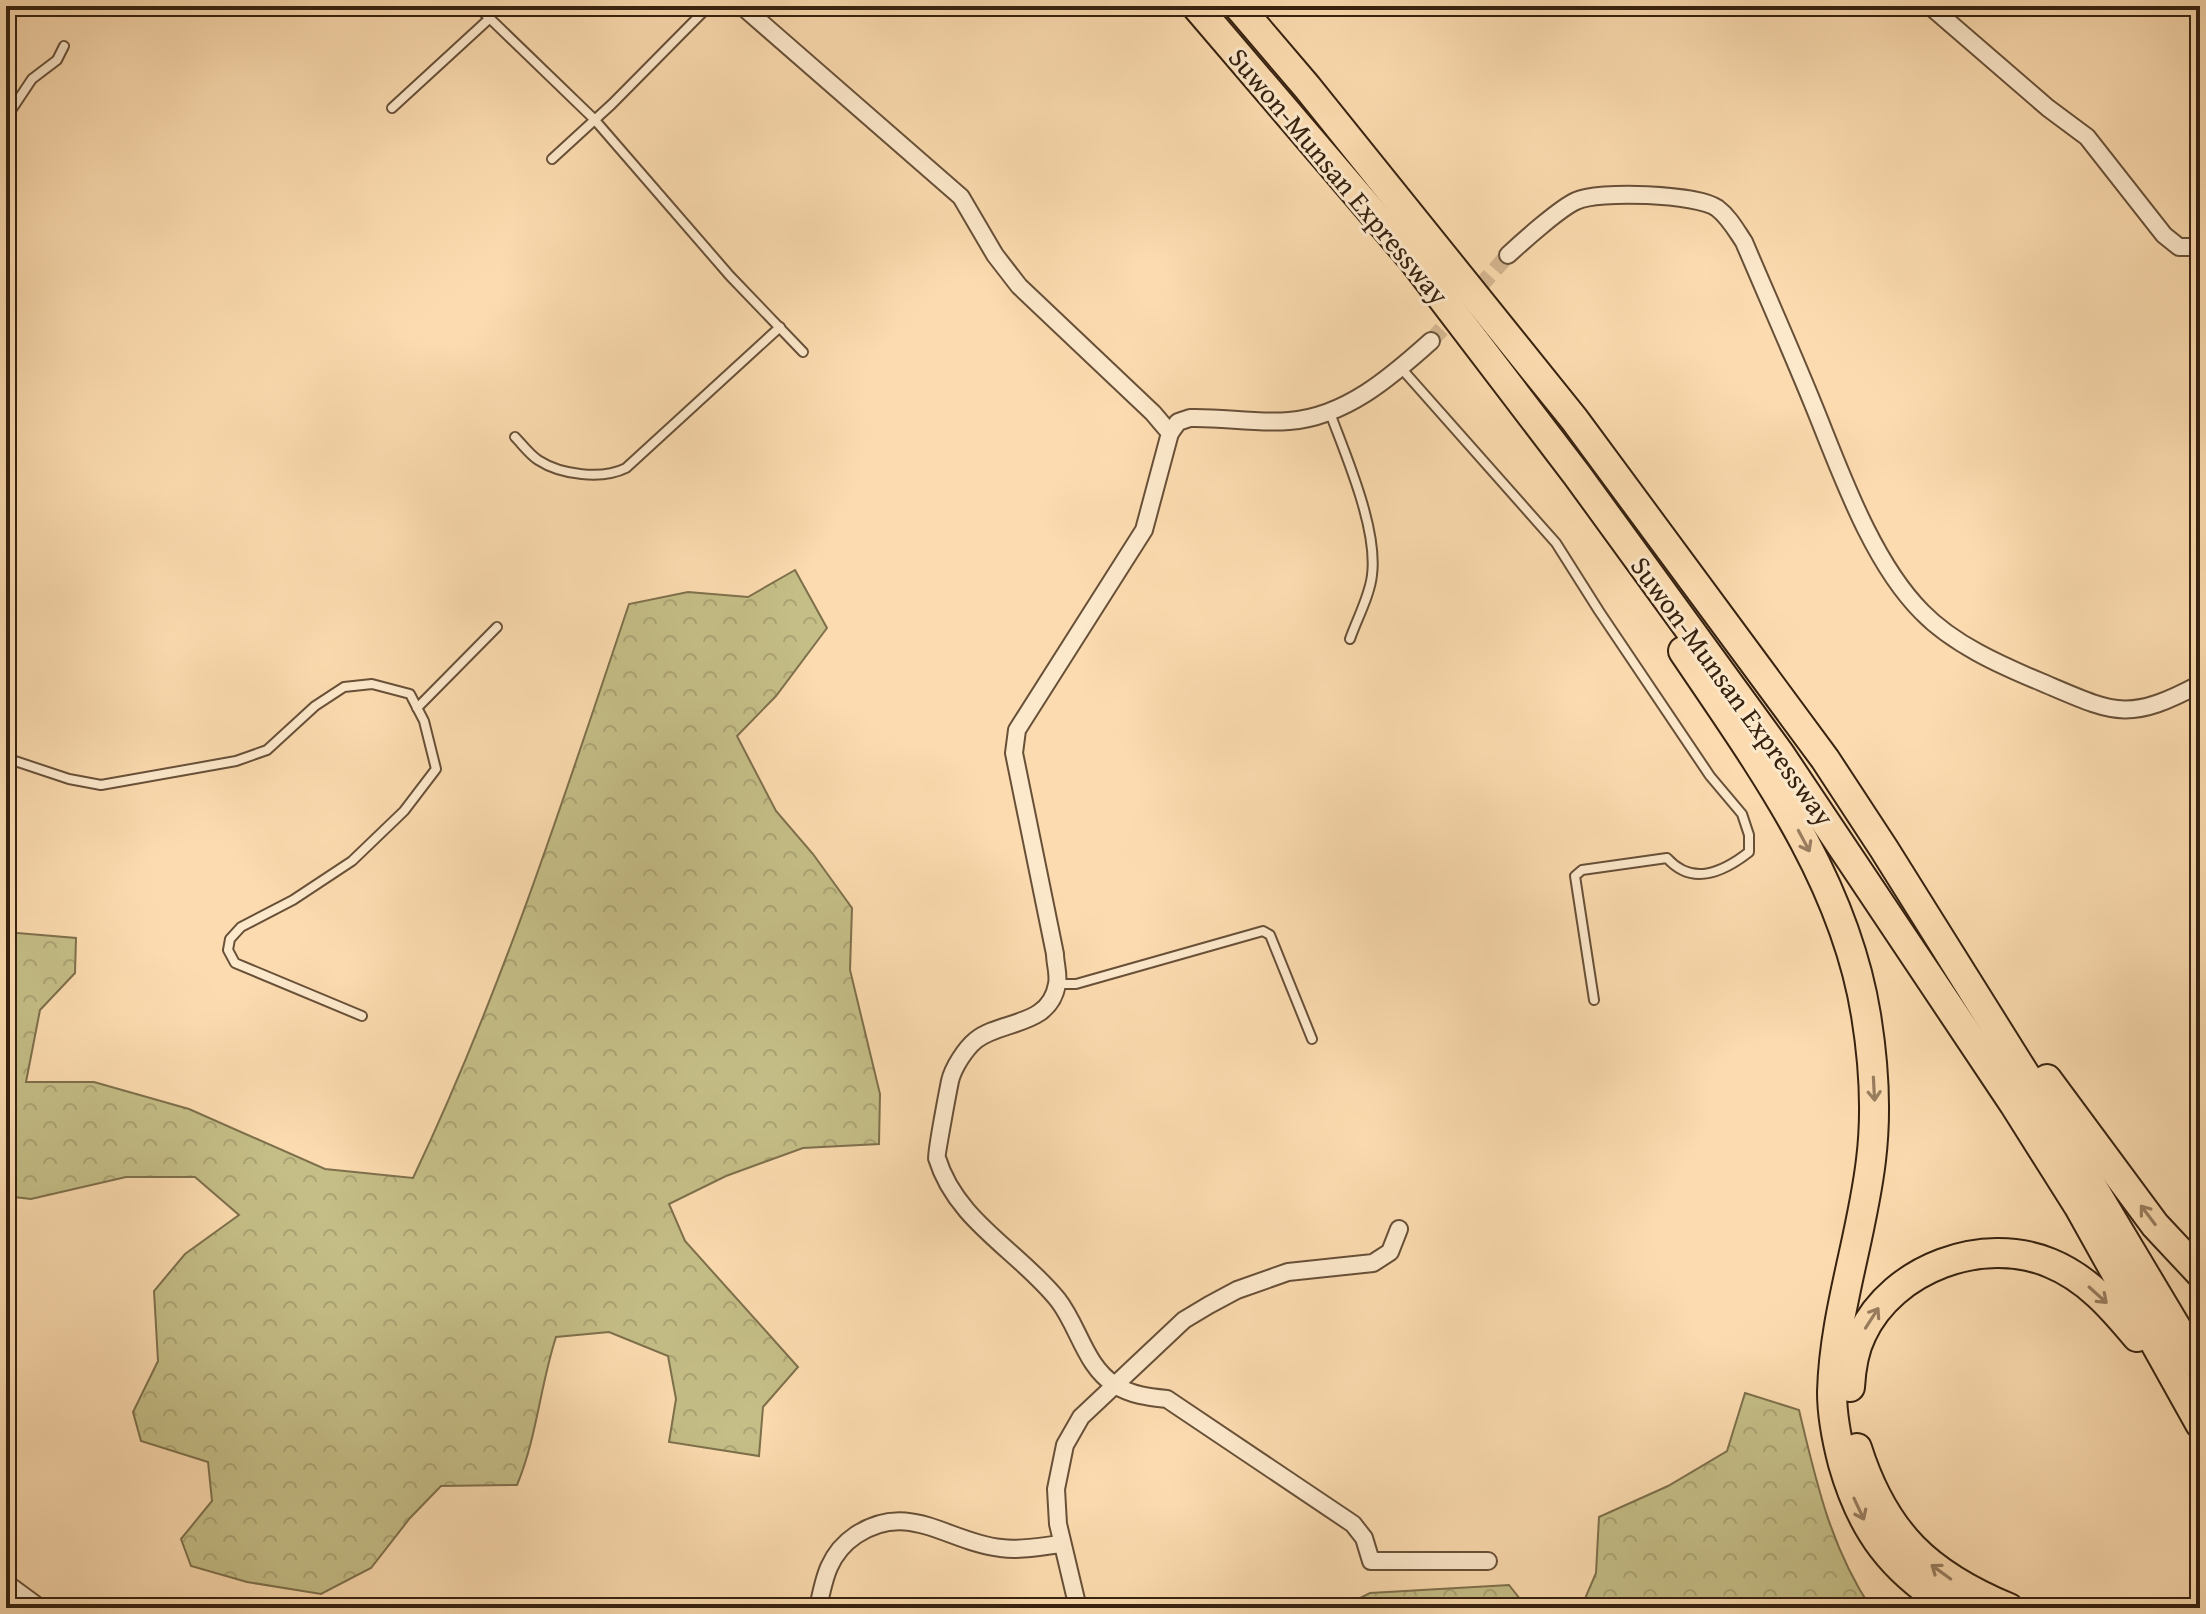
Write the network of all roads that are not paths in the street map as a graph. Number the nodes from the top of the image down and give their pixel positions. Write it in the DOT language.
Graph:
graph roads {
  1 [pos="477,6"];
  2 [pos="709,6"];
  3 [pos="742,6"];
  4 [pos="1238,6"];
  5 [pos="1930,6"];
  6 [pos="1202,13"];
  7 [pos="490,18"];
  8 [pos="64,46"];
  9 [pos="392,108"];
  10 [pos="6,118"];
  11 [pos="594,119"];
  12 [pos="552,159"];
  13 [pos="2200,247"];
  14 [pos="1508,255"];
  15 [pos="780,327"];
  16 [pos="1431,341"];
  17 [pos="803,352"];
  18 [pos="1486,354"];
  19 [pos="1401,368"];
  20 [pos="1330,413"];
  21 [pos="1170,433"];
  22 [pos="515,437"];
  23 [pos="497,627"];
  24 [pos="1350,639"];
  25 [pos="2200,684"];
  26 [pos="417,708"];
  27 [pos="6,758"];
  28 [pos="1884,849"];
  29 [pos="1057,984"];
  30 [pos="1594,1000"];
  31 [pos="362,1016"];
  32 [pos="1312,1039"];
  33 [pos="1399,1229"];
  34 [pos="2200,1273"];
  35 [pos="2200,1367"];
  36 [pos="1114,1384"];
  37 [pos="2193,1412"];
  38 [pos="1062,1544"];
  39 [pos="1488,1561"];
  40 [pos="6,1583"];
  41 [pos="40,1608"];
  42 [pos="818,1608"];
  43 [pos="1078,1608"];
  44 [pos="1953,1608"];
  45 [pos="2009,1608"];
  1 -- 7 [label="lane"];
  2 -- 11 [label="lane"];
  3 -- 21 [label="street"];
  4 -- 28 [label="highway, Suwon-Munsan Expressway"];
  5 -- 13 [label="street"];
  6 -- 18 [label="highway, Suwon-Munsan Expressway"];
  7 -- 9 [label="lane"];
  7 -- 11 [label="lane"];
  8 -- 10 [label="lane"];
  11 -- 12 [label="lane"];
  11 -- 15 [label="lane"];
  14 -- 25 [label="street"];
  15 -- 17 [label="lane"];
  15 -- 22 [label="lane"];
  16 -- 19 [label="street"];
  18 -- 37 [label="highway, Suwon-Munsan Expressway"];
  18 -- 44 [label="highway, one-way"];
  19 -- 20 [label="street"];
  19 -- 30 [label="lane"];
  20 -- 21 [label="street"];
  20 -- 24 [label="lane"];
  21 -- 29 [label="street"];
  23 -- 26 [label="lane"];
  26 -- 27 [label="lane"];
  26 -- 31 [label="lane"];
  34 -- 28 [label="highway, one-way"];
  28 -- 35 [label="highway, Suwon-Munsan Expressway"];
  29 -- 32 [label="lane"];
  29 -- 36 [label="street"];
  33 -- 36 [label="street"];
  36 -- 38 [label="street"];
  36 -- 39 [label="street"];
  45 -- 37 [label="highway, one-way"];
  38 -- 42 [label="street"];
  38 -- 43 [label="street"];
  40 -- 41 [label="street"];
}
